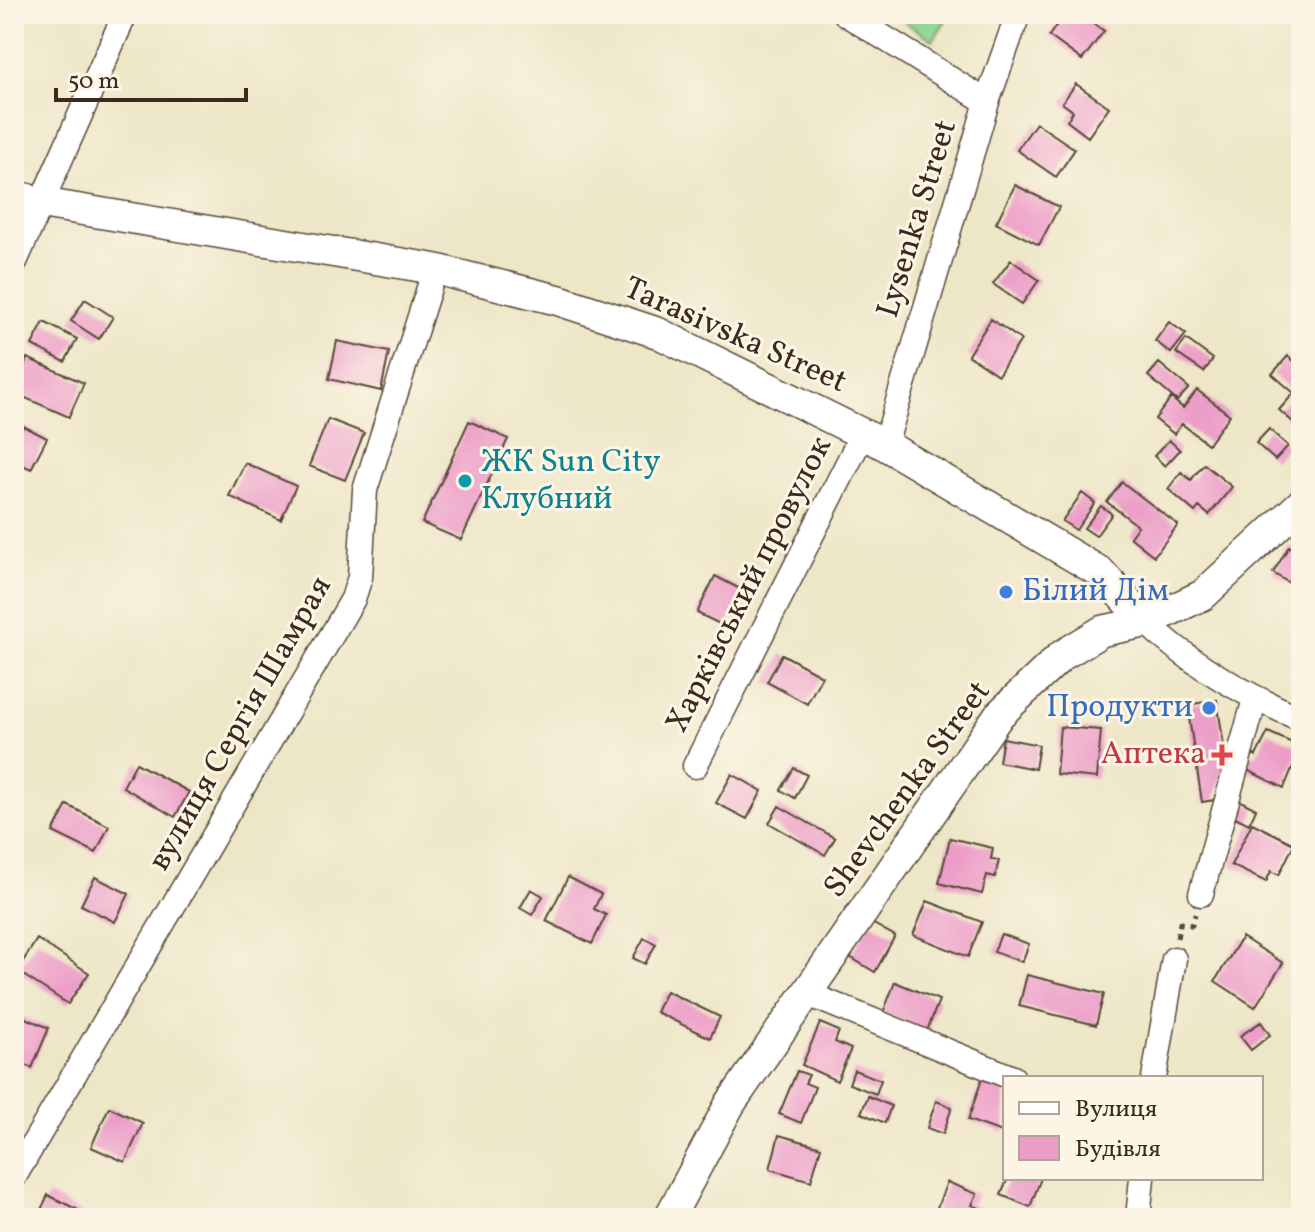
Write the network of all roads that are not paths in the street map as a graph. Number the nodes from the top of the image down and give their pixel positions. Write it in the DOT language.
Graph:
graph roads {
  1 [pos="125,14"];
  2 [pos="846,14"];
  3 [pos="1018,14"];
  4 [pos="987,102"];
  5 [pos="28,199"];
  6 [pos="14,264"];
  7 [pos="435,269"];
  8 [pos="874,439"];
  9 [pos="1301,504"];
  10 [pos="1146,622"];
  11 [pos="1255,699"];
  12 [pos="1301,719"];
  13 [pos="695,766"];
  14 [pos="1201,894"];
  15 [pos="1174,959"];
  16 [pos="808,994"];
  17 [pos="1008,1076"];
  18 [pos="1154,1076"];
  19 [pos="14,1177"];
  20 [pos="1142,1180"];
  21 [pos="669,1218"];
  22 [pos="1138,1218"];
  1 -- 5 [label="street"];
  2 -- 4 [label="street"];
  3 -- 4 [label="street, Lysenka Street"];
  4 -- 8 [label="street, Lysenka Street"];
  5 -- 6 [label="street"];
  5 -- 7 [label="street, Tarasivska Street"];
  7 -- 8 [label="street, Tarasivska Street"];
  7 -- 19 [label="street, вулиця Сергія Шамрая"];
  8 -- 10 [label="street, Tarasivska Street"];
  8 -- 13 [label="street, Харківський провулок"];
  9 -- 10 [label="street, Shevchenka Street"];
  10 -- 11 [label="street, Tarasivska Street"];
  10 -- 16 [label="street, Shevchenka Street"];
  11 -- 12 [label="street, Tarasivska Street"];
  11 -- 14 [label="street"];
  15 -- 18 [label="street"];
  16 -- 17 [label="street"];
  16 -- 21 [label="street, Shevchenka Street"];
  20 -- 22 [label="street"];
}
